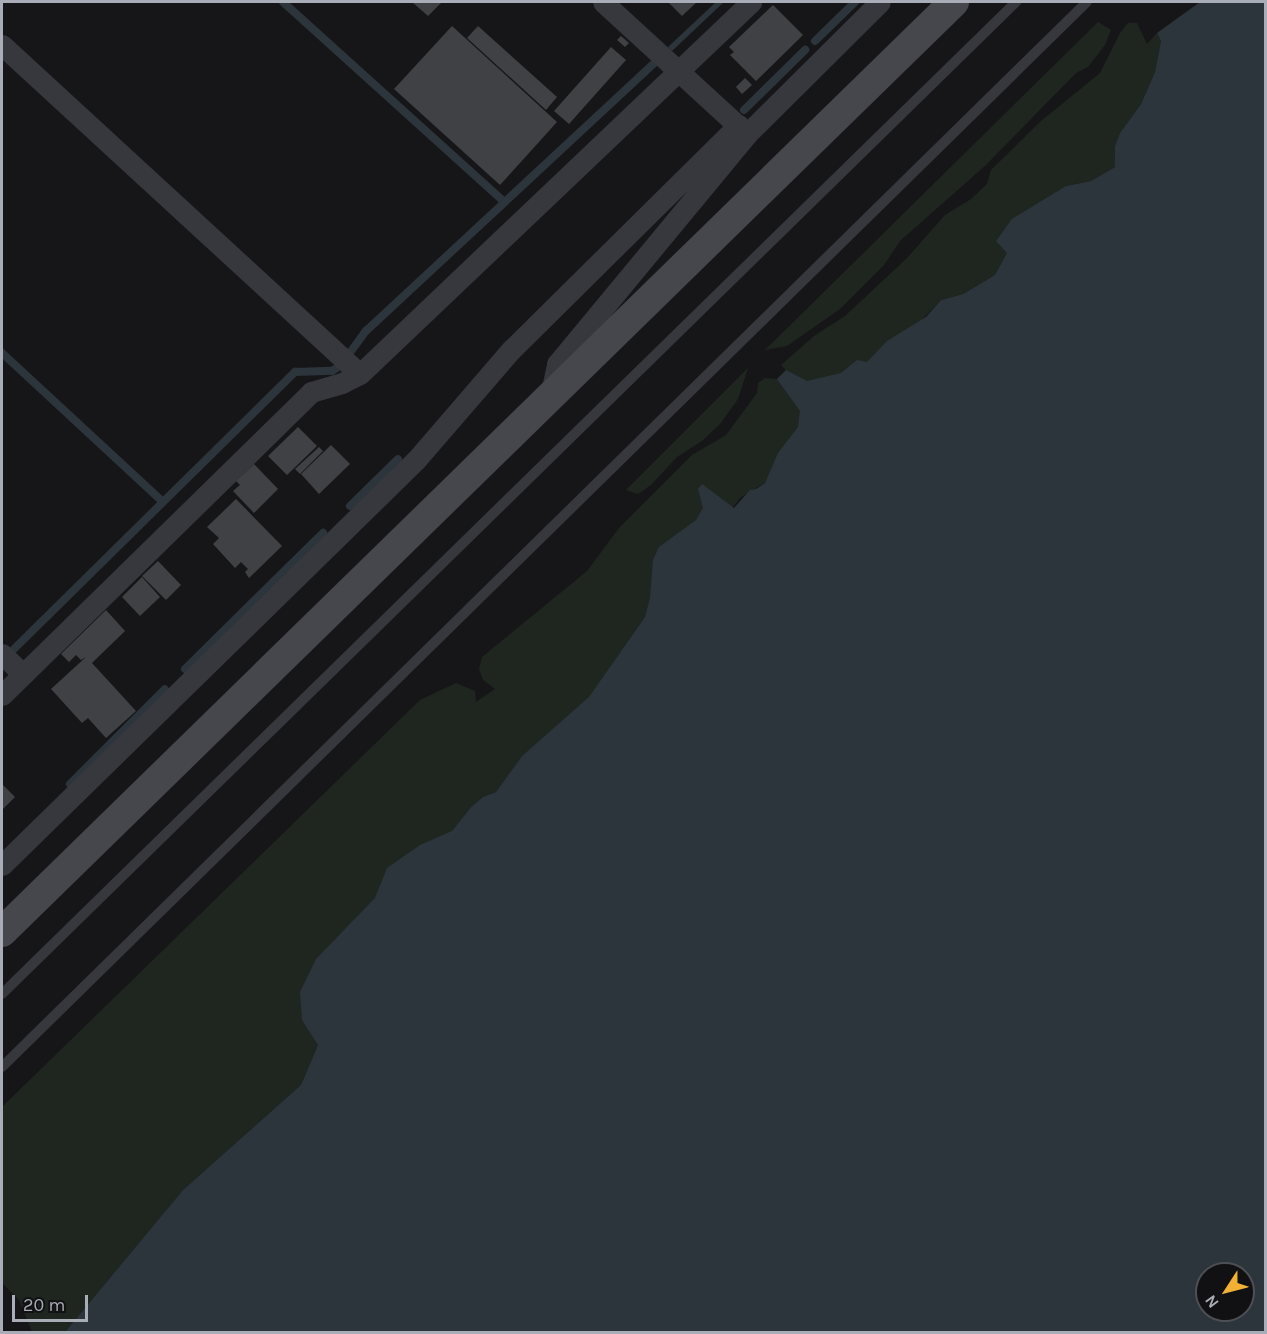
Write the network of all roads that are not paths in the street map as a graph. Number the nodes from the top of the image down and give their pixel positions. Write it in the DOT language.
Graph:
graph roads {
  1 [pos="603,2"];
  2 [pos="751,2"];
  3 [pos="880,2"];
  4 [pos="954,2"];
  5 [pos="1016,2"];
  6 [pos="1087,2"];
  7 [pos="2,45"];
  8 [pos="668,61"];
  9 [pos="742,129"];
  10 [pos="360,374"];
  11 [pos="551,393"];
  12 [pos="2,654"];
  13 [pos="23,674"];
  14 [pos="2,695"];
  15 [pos="2,865"];
  16 [pos="2,932"];
  17 [pos="2,994"];
  18 [pos="2,1067"];
  1 -- 8 [label="street"];
  2 -- 8 [label="street"];
  3 -- 9 [label="street"];
  4 -- 11 [label="street"];
  5 -- 17 [label="lane"];
  6 -- 18 [label="lane"];
  7 -- 10 [label="street"];
  8 -- 9 [label="street"];
  8 -- 10 [label="street"];
  9 -- 11 [label="street"];
  9 -- 15 [label="street"];
  10 -- 13 [label="street"];
  11 -- 16 [label="street"];
  12 -- 13 [label="street"];
  13 -- 14 [label="street"];
}
